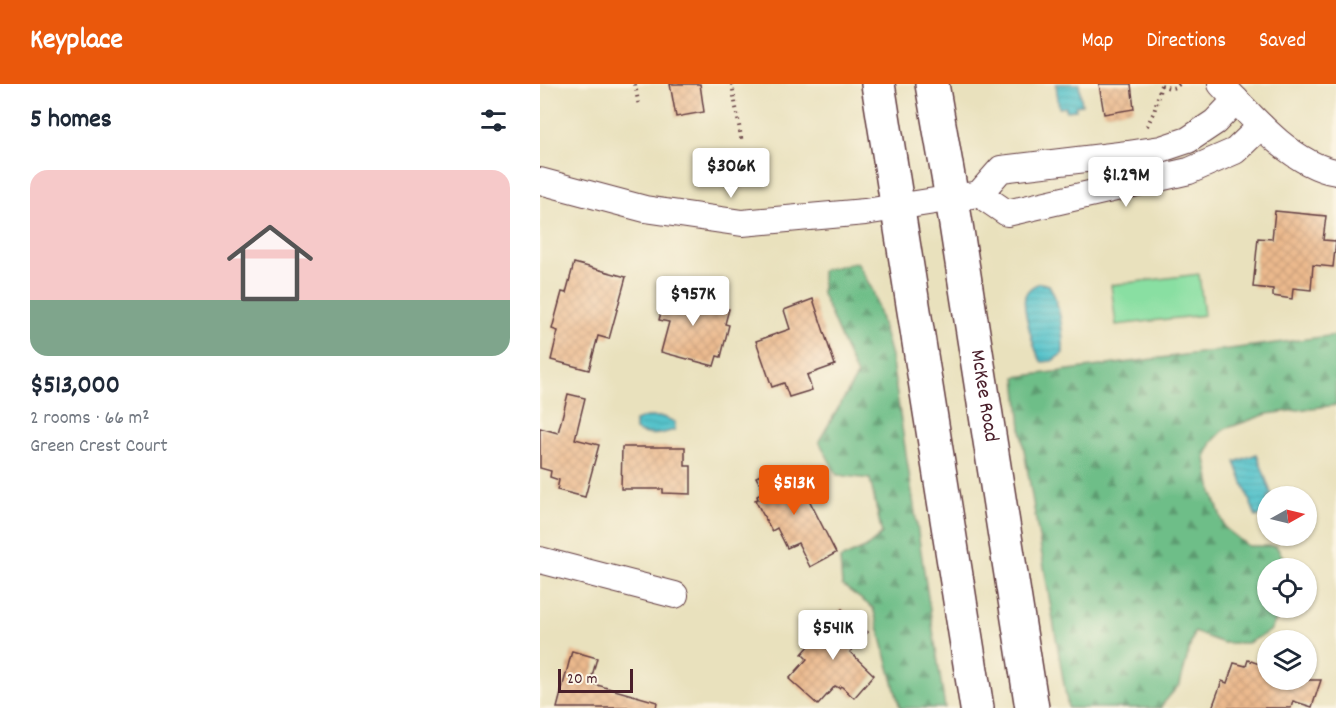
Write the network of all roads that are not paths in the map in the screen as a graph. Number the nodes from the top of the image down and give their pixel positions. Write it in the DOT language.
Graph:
graph roads {
  1 [pos="878,84"];
  2 [pos="932,84"];
  3 [pos="1229,92"];
  4 [pos="1261,126"];
  5 [pos="1336,172"];
  6 [pos="540,181"];
  7 [pos="938,201"];
  8 [pos="540,560"];
  9 [pos="675,595"];
  10 [pos="977,708"];
  11 [pos="1032,708"];
  1 -- 7 [label="main road, McKee Road"];
  2 -- 7 [label="main road, McKee Road"];
  3 -- 4 [label="street"];
  3 -- 7 [label="street"];
  4 -- 5 [label="street"];
  4 -- 7 [label="street"];
  6 -- 7 [label="street"];
  7 -- 10 [label="main road, McKee Road"];
  7 -- 11 [label="main road, McKee Road"];
  8 -- 9 [label="street"];
}
